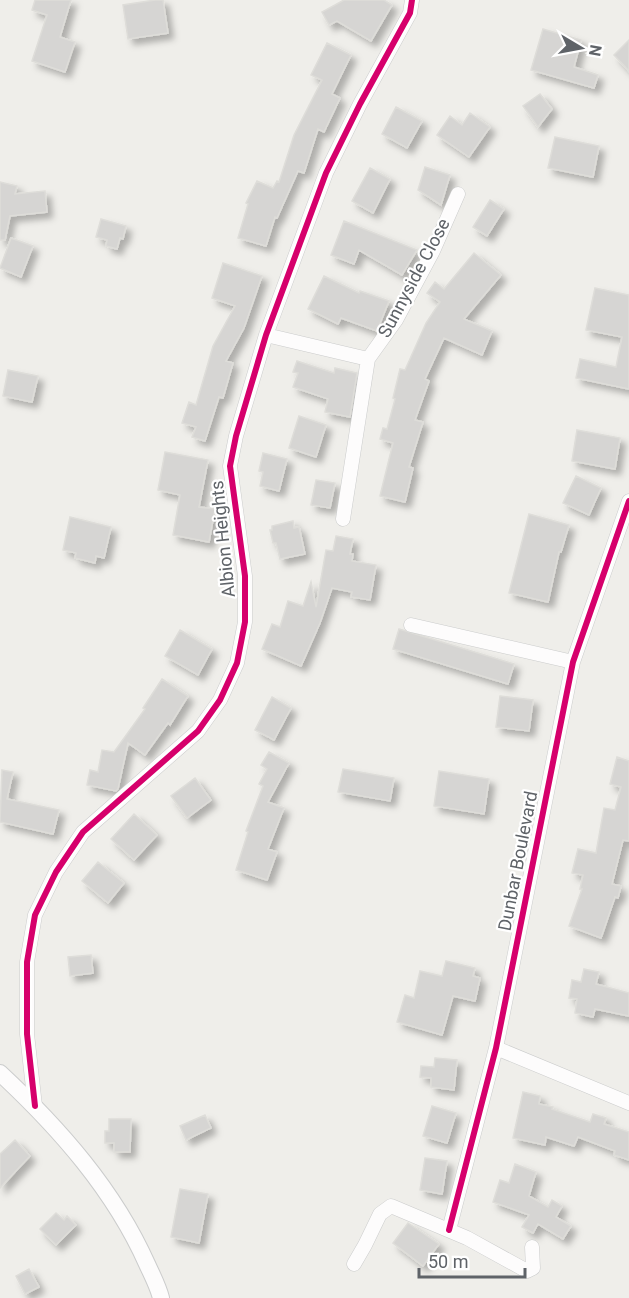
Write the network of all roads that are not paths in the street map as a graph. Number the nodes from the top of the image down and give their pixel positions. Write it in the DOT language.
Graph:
graph roads {
  1 [pos="412,0"];
  2 [pos="458,194"];
  3 [pos="266,334"];
  4 [pos="368,359"];
  5 [pos="629,501"];
  6 [pos="343,519"];
  7 [pos="411,625"];
  8 [pos="573,662"];
  9 [pos="496,1048"];
  10 [pos="0,1074"];
  11 [pos="629,1103"];
  12 [pos="35,1106"];
  13 [pos="449,1230"];
  14 [pos="532,1247"];
  15 [pos="354,1264"];
  16 [pos="161,1298"];
  1 -- 3 [label="street, Albion Heights"];
  2 -- 4 [label="street, Sunnyside Close"];
  3 -- 4 [label="street"];
  3 -- 12 [label="street, Albion Heights"];
  4 -- 6 [label="street, Sunnyside Close"];
  5 -- 8 [label="street, Dunbar Boulevard"];
  7 -- 8 [label="street"];
  8 -- 9 [label="street, Dunbar Boulevard"];
  9 -- 11 [label="street"];
  9 -- 13 [label="street, Dunbar Boulevard"];
  10 -- 12 [label="street"];
  12 -- 16 [label="street"];
  13 -- 14 [label="street"];
  13 -- 15 [label="street"];
}
